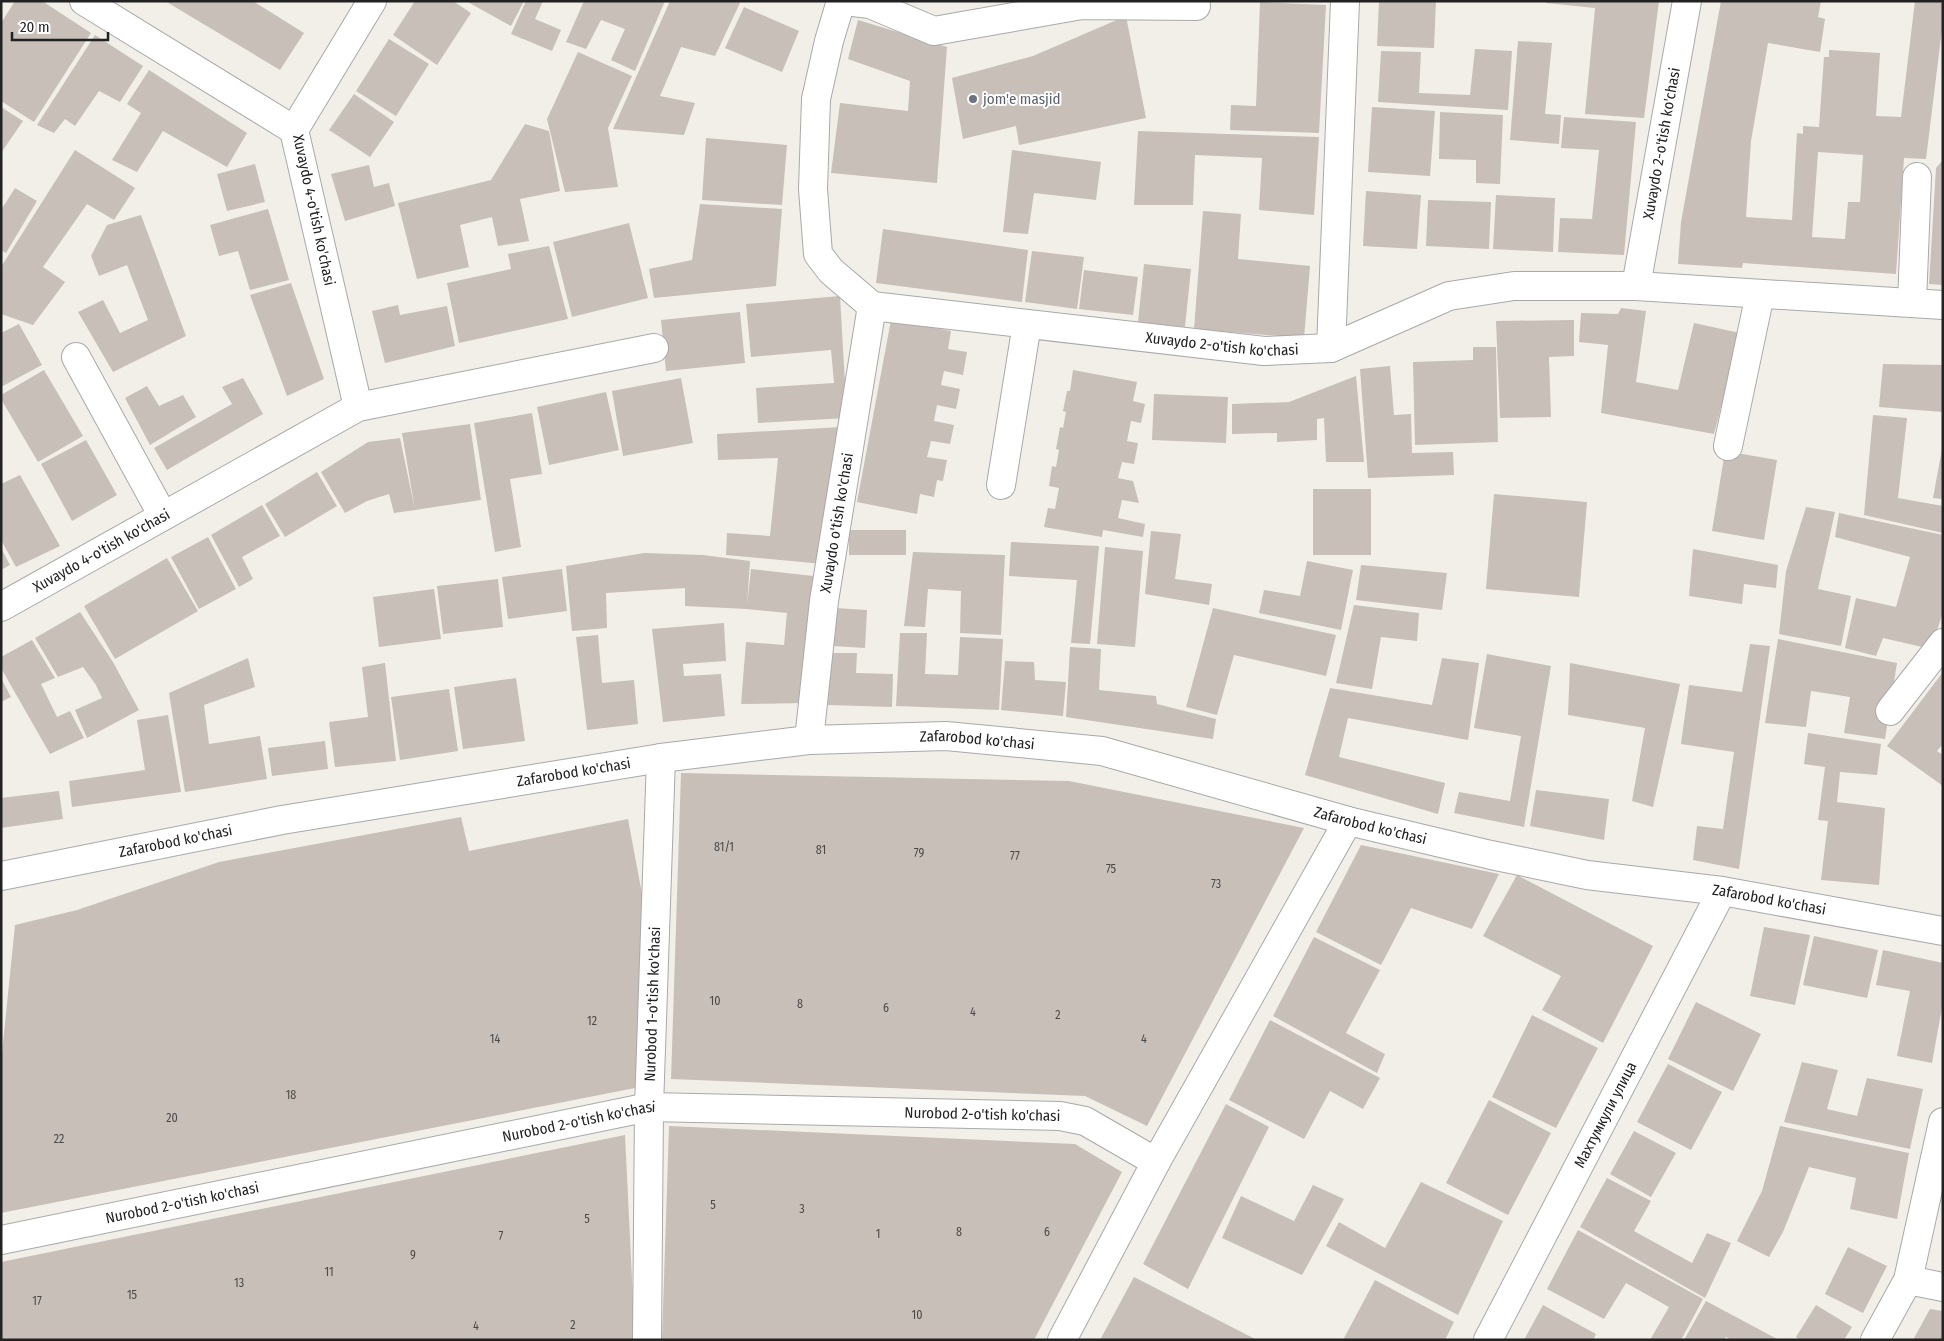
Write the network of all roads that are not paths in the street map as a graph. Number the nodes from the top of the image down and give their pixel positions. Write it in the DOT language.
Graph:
graph roads {
  1 [pos="84,1"];
  2 [pos="372,1"];
  3 [pos="843,1"];
  4 [pos="1345,1"];
  5 [pos="1687,1"];
  6 [pos="1196,6"];
  7 [pos="294,130"];
  8 [pos="1917,177"];
  9 [pos="1636,286"];
  10 [pos="1760,294"];
  11 [pos="1912,303"];
  12 [pos="1943,305"];
  13 [pos="872,306"];
  14 [pos="1027,324"];
  15 [pos="654,348"];
  16 [pos="1331,348"];
  17 [pos="76,357"];
  18 [pos="358,407"];
  19 [pos="1728,446"];
  20 [pos="1001,485"];
  21 [pos="163,516"];
  22 [pos="1,607"];
  23 [pos="1943,643"];
  24 [pos="1890,711"];
  25 [pos="809,740"];
  26 [pos="661,758"];
  27 [pos="1348,821"];
  28 [pos="1,876"];
  29 [pos="1722,890"];
  30 [pos="1943,931"];
  31 [pos="648,1107"];
  32 [pos="1943,1122"];
  33 [pos="1156,1162"];
  34 [pos="1,1240"];
  35 [pos="1908,1280"];
  36 [pos="1943,1287"];
  37 [pos="647,1340"];
  38 [pos="1062,1340"];
  39 [pos="1488,1340"];
  40 [pos="1876,1340"];
  1 -- 7 [label="street"];
  2 -- 7 [label="street, Xuvaydo 4-o'tish ko'chasi"];
  3 -- 6 [label="street"];
  3 -- 13 [label="street"];
  4 -- 16 [label="street"];
  5 -- 9 [label="street, Xuvaydo 2-o'tish ko'chasi"];
  7 -- 18 [label="street, Xuvaydo 4-o'tish ko'chasi"];
  8 -- 11 [label="street"];
  9 -- 10 [label="street, Xuvaydo 2-o'tish ko'chasi"];
  9 -- 16 [label="street, Xuvaydo 2-o'tish ko'chasi"];
  10 -- 11 [label="street, Xuvaydo 2-o'tish ko'chasi"];
  10 -- 19 [label="street"];
  11 -- 12 [label="street, Xuvaydo 2-o'tish ko'chasi"];
  13 -- 14 [label="street, Xuvaydo 2-o'tish ko'chasi"];
  13 -- 25 [label="street, Xuvaydo o'tish ko'chasi"];
  14 -- 16 [label="street, Xuvaydo 2-o'tish ko'chasi"];
  14 -- 20 [label="street"];
  15 -- 18 [label="street, Xuvaydo 4-o'tish ko'chasi"];
  17 -- 21 [label="street"];
  18 -- 21 [label="street, Xuvaydo 4-o'tish ko'chasi"];
  21 -- 22 [label="street, Xuvaydo 4-o'tish ko'chasi"];
  23 -- 24 [label="street"];
  25 -- 26 [label="street, Zafarobod ko'chasi"];
  25 -- 27 [label="street, Zafarobod ko'chasi"];
  26 -- 28 [label="street, Zafarobod ko'chasi"];
  26 -- 31 [label="street, Nurobod 1-o'tish ko'chasi"];
  27 -- 29 [label="street, Zafarobod ko'chasi"];
  27 -- 33 [label="street"];
  29 -- 30 [label="street, Zafarobod ko'chasi"];
  29 -- 39 [label="street, Махтумкули улица"];
  31 -- 33 [label="street, Nurobod 2-o'tish ko'chasi"];
  31 -- 34 [label="street, Nurobod 2-o'tish ko'chasi"];
  31 -- 37 [label="street, Nurobod 1-o'tish ko'chasi"];
  32 -- 35 [label="street"];
  33 -- 38 [label="street"];
  35 -- 36 [label="street"];
  35 -- 40 [label="street"];
}
